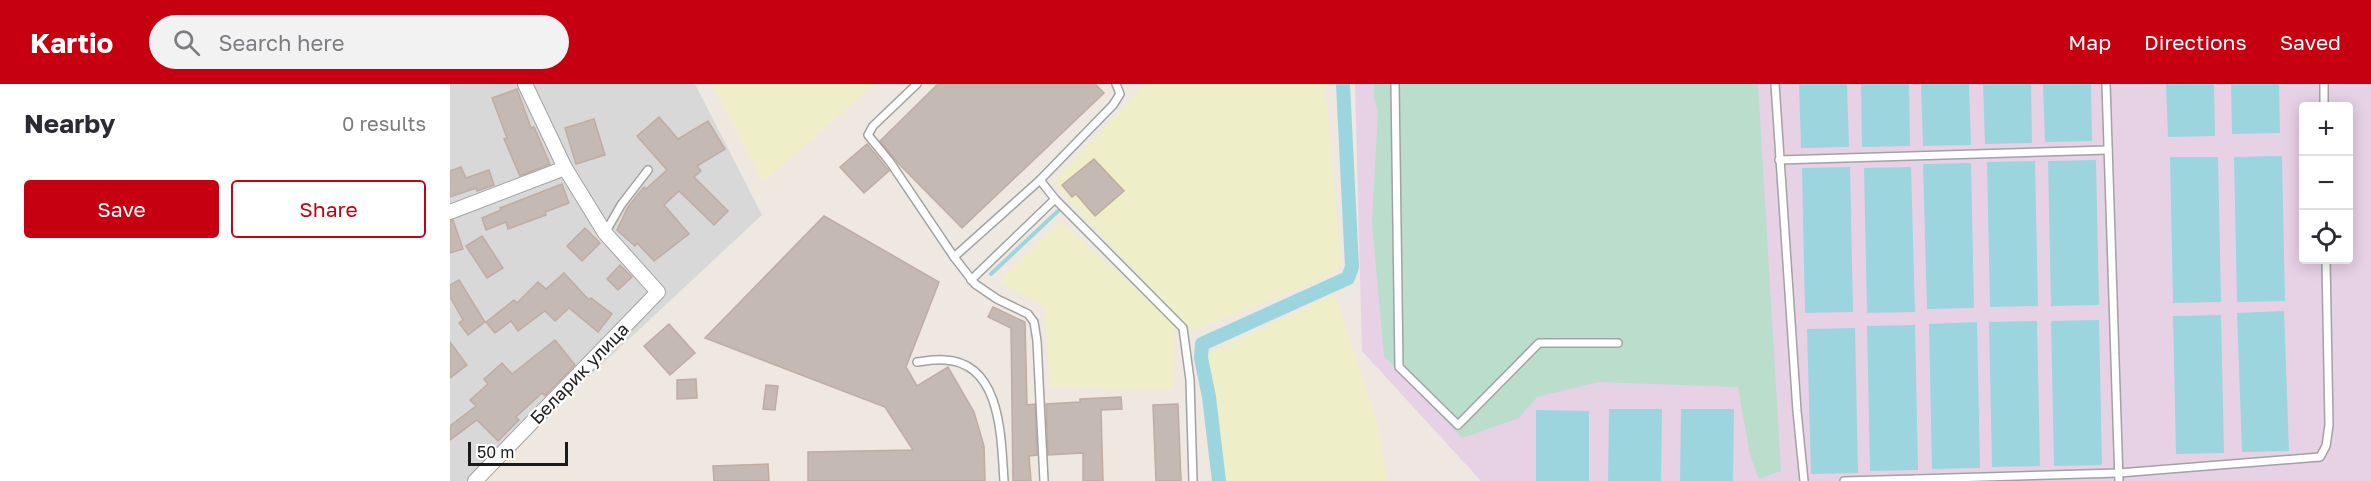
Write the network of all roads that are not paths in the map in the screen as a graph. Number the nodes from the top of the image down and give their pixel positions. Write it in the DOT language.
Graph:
graph roads {
  1 [pos="525,84"];
  2 [pos="917,84"];
  3 [pos="1116,84"];
  4 [pos="1395,84"];
  5 [pos="1775,84"];
  6 [pos="2106,84"];
  7 [pos="2324,84"];
  8 [pos="2324,102"];
  9 [pos="2108,150"];
  10 [pos="1779,160"];
  11 [pos="565,168"];
  12 [pos="648,170"];
  13 [pos="1040,180"];
  14 [pos="1055,200"];
  15 [pos="450,212"];
  16 [pos="605,233"];
  17 [pos="954,257"];
  18 [pos="2326,264"];
  19 [pos="971,279"];
  20 [pos="1618,343"];
  21 [pos="917,362"];
  22 [pos="2119,477"];
  23 [pos="1916,480"];
  24 [pos="475,481"];
  25 [pos="1004,481"];
  26 [pos="1044,481"];
  27 [pos="1193,481"];
  28 [pos="1804,481"];
  29 [pos="1844,481"];
  1 -- 11 [label="street"];
  2 -- 17 [label="lane"];
  3 -- 13 [label="lane"];
  4 -- 20 [label="lane"];
  5 -- 10 [label="lane"];
  6 -- 9 [label="lane"];
  7 -- 8 [label="lane"];
  9 -- 10 [label="lane"];
  9 -- 22 [label="lane"];
  10 -- 28 [label="lane"];
  11 -- 15 [label="street"];
  11 -- 16 [label="street"];
  12 -- 16 [label="lane"];
  13 -- 14 [label="lane"];
  13 -- 17 [label="lane"];
  14 -- 19 [label="lane"];
  14 -- 27 [label="lane"];
  16 -- 24 [label="street, Беларик улица"];
  17 -- 19 [label="lane"];
  18 -- 22 [label="lane"];
  19 -- 26 [label="lane"];
  21 -- 25 [label="lane"];
  22 -- 23 [label="lane"];
  23 -- 29 [label="lane"];
}
